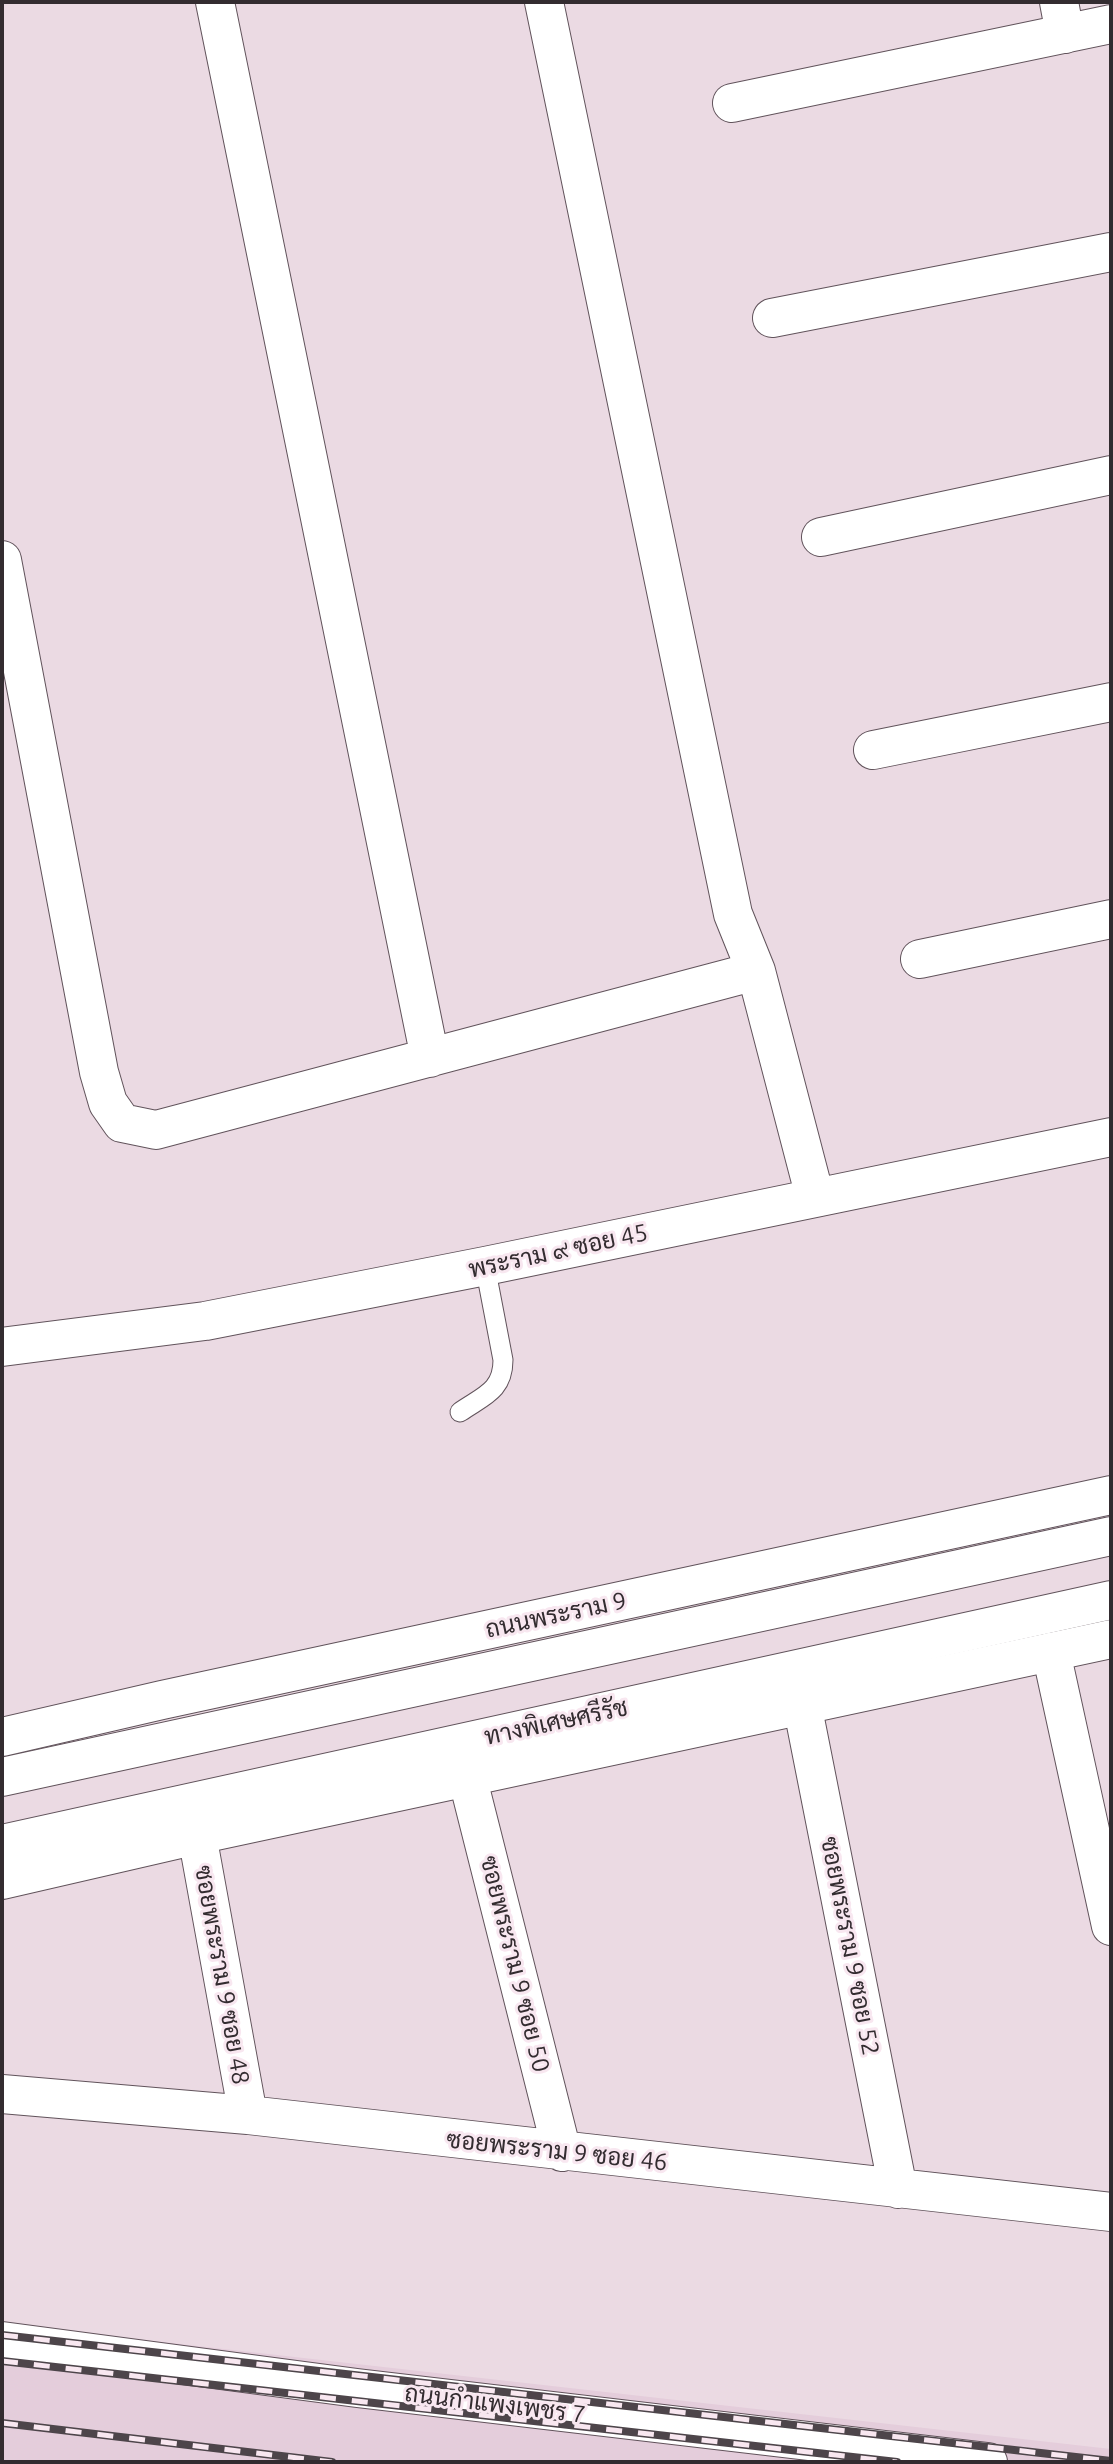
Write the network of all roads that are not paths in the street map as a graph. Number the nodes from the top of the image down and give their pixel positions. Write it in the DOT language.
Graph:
graph roads {
  1 [pos="215,2"];
  2 [pos="544,2"];
  3 [pos="1062,18"];
  4 [pos="1110,29"];
  5 [pos="732,103"];
  6 [pos="1111,252"];
  7 [pos="772,318"];
  8 [pos="1111,475"];
  9 [pos="821,537"];
  10 [pos="2,560"];
  11 [pos="1111,702"];
  12 [pos="873,750"];
  13 [pos="1111,919"];
  14 [pos="920,959"];
  15 [pos="756,971"];
  16 [pos="430,1058"];
  17 [pos="1111,1137"];
  18 [pos="815,1197"];
  19 [pos="485,1266"];
  20 [pos="2,1347"];
  21 [pos="460,1412"];
  22 [pos="1111,1495"];
  23 [pos="1111,1536"];
  24 [pos="1111,1600"];
  25 [pos="1111,1639"];
  26 [pos="1051,1651"];
  27 [pos="802,1704"];
  28 [pos="2,1737"];
  29 [pos="467,1776"];
  30 [pos="2,1777"];
  31 [pos="197,1835"];
  32 [pos="2,1844"];
  33 [pos="2,1880"];
  34 [pos="1111,1926"];
  35 [pos="2,2094"];
  36 [pos="248,2115"];
  37 [pos="562,2152"];
  38 [pos="898,2189"];
  39 [pos="1111,2212"];
  40 [pos="2,2341"];
  41 [pos="988,2462"];
  1 -- 16 [label="main road"];
  2 -- 15 [label="main road"];
  3 -- 4 [label="main road"];
  3 -- 5 [label="main road"];
  6 -- 7 [label="main road"];
  8 -- 9 [label="main road"];
  10 -- 16 [label="main road"];
  11 -- 12 [label="main road"];
  13 -- 14 [label="main road"];
  15 -- 16 [label="main road"];
  15 -- 18 [label="main road"];
  17 -- 18 [label="main road, พระราม ๙ ซอย 45"];
  18 -- 19 [label="main road, พระราม ๙ ซอย 45"];
  19 -- 20 [label="main road, พระราม ๙ ซอย 45"];
  19 -- 21 [label="lane"];
  22 -- 28 [label="main road, ถนนพระราม 9"];
  23 -- 30 [label="main road"];
  24 -- 32 [label="main road, ทางพิเศษศรีรัช"];
  25 -- 26 [label="main road"];
  26 -- 27 [label="main road"];
  26 -- 34 [label="main road"];
  27 -- 29 [label="main road"];
  27 -- 38 [label="main road, ซอยพระราม 9 ซอย 52"];
  29 -- 31 [label="main road"];
  29 -- 37 [label="main road, ซอยพระราม 9 ซอย 50"];
  31 -- 33 [label="main road"];
  31 -- 36 [label="main road, ซอยพระราม 9 ซอย 48"];
  35 -- 36 [label="main road, ซอยพระราม 9 ซอย 46"];
  36 -- 37 [label="main road, ซอยพระราม 9 ซอย 46"];
  37 -- 38 [label="main road, ซอยพระราม 9 ซอย 46"];
  38 -- 39 [label="main road, ซอยพระราม 9 ซอย 46"];
  40 -- 41 [label="main road, ถนนกำแพงเพชร 7"];
}
